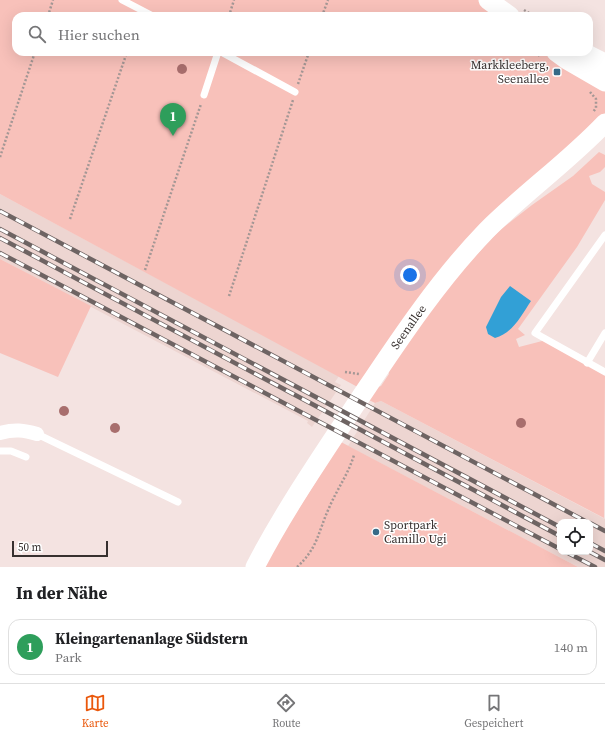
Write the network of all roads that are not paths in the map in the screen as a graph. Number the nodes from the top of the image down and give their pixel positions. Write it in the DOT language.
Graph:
graph roads {
  1 [pos="122,0"];
  2 [pos="488,0"];
  3 [pos="145,12"];
  4 [pos="504,12"];
  5 [pos="218,56"];
  6 [pos="227,56"];
  7 [pos="562,56"];
  8 [pos="591,56"];
  9 [pos="605,63"];
  10 [pos="605,82"];
  11 [pos="296,92"];
  12 [pos="204,95"];
  13 [pos="600,116"];
  14 [pos="605,236"];
  15 [pos="605,333"];
  16 [pos="587,363"];
  17 [pos="605,372"];
  18 [pos="0,433"];
  19 [pos="37,434"];
  20 [pos="0,452"];
  21 [pos="26,458"];
  22 [pos="178,502"];
  23 [pos="255,567"];
  1 -- 3 [label="lane"];
  2 -- 4 [label="main road"];
  5 -- 12 [label="lane"];
  6 -- 11 [label="lane"];
  7 -- 10 [label="main road"];
  8 -- 9 [label="main road"];
  13 -- 23 [label="main road, Seenallee"];
  14 -- 16 [label="lane"];
  15 -- 16 [label="lane"];
  16 -- 17 [label="lane"];
  18 -- 19 [label="street"];
  19 -- 22 [label="lane"];
  20 -- 21 [label="lane"];
}
